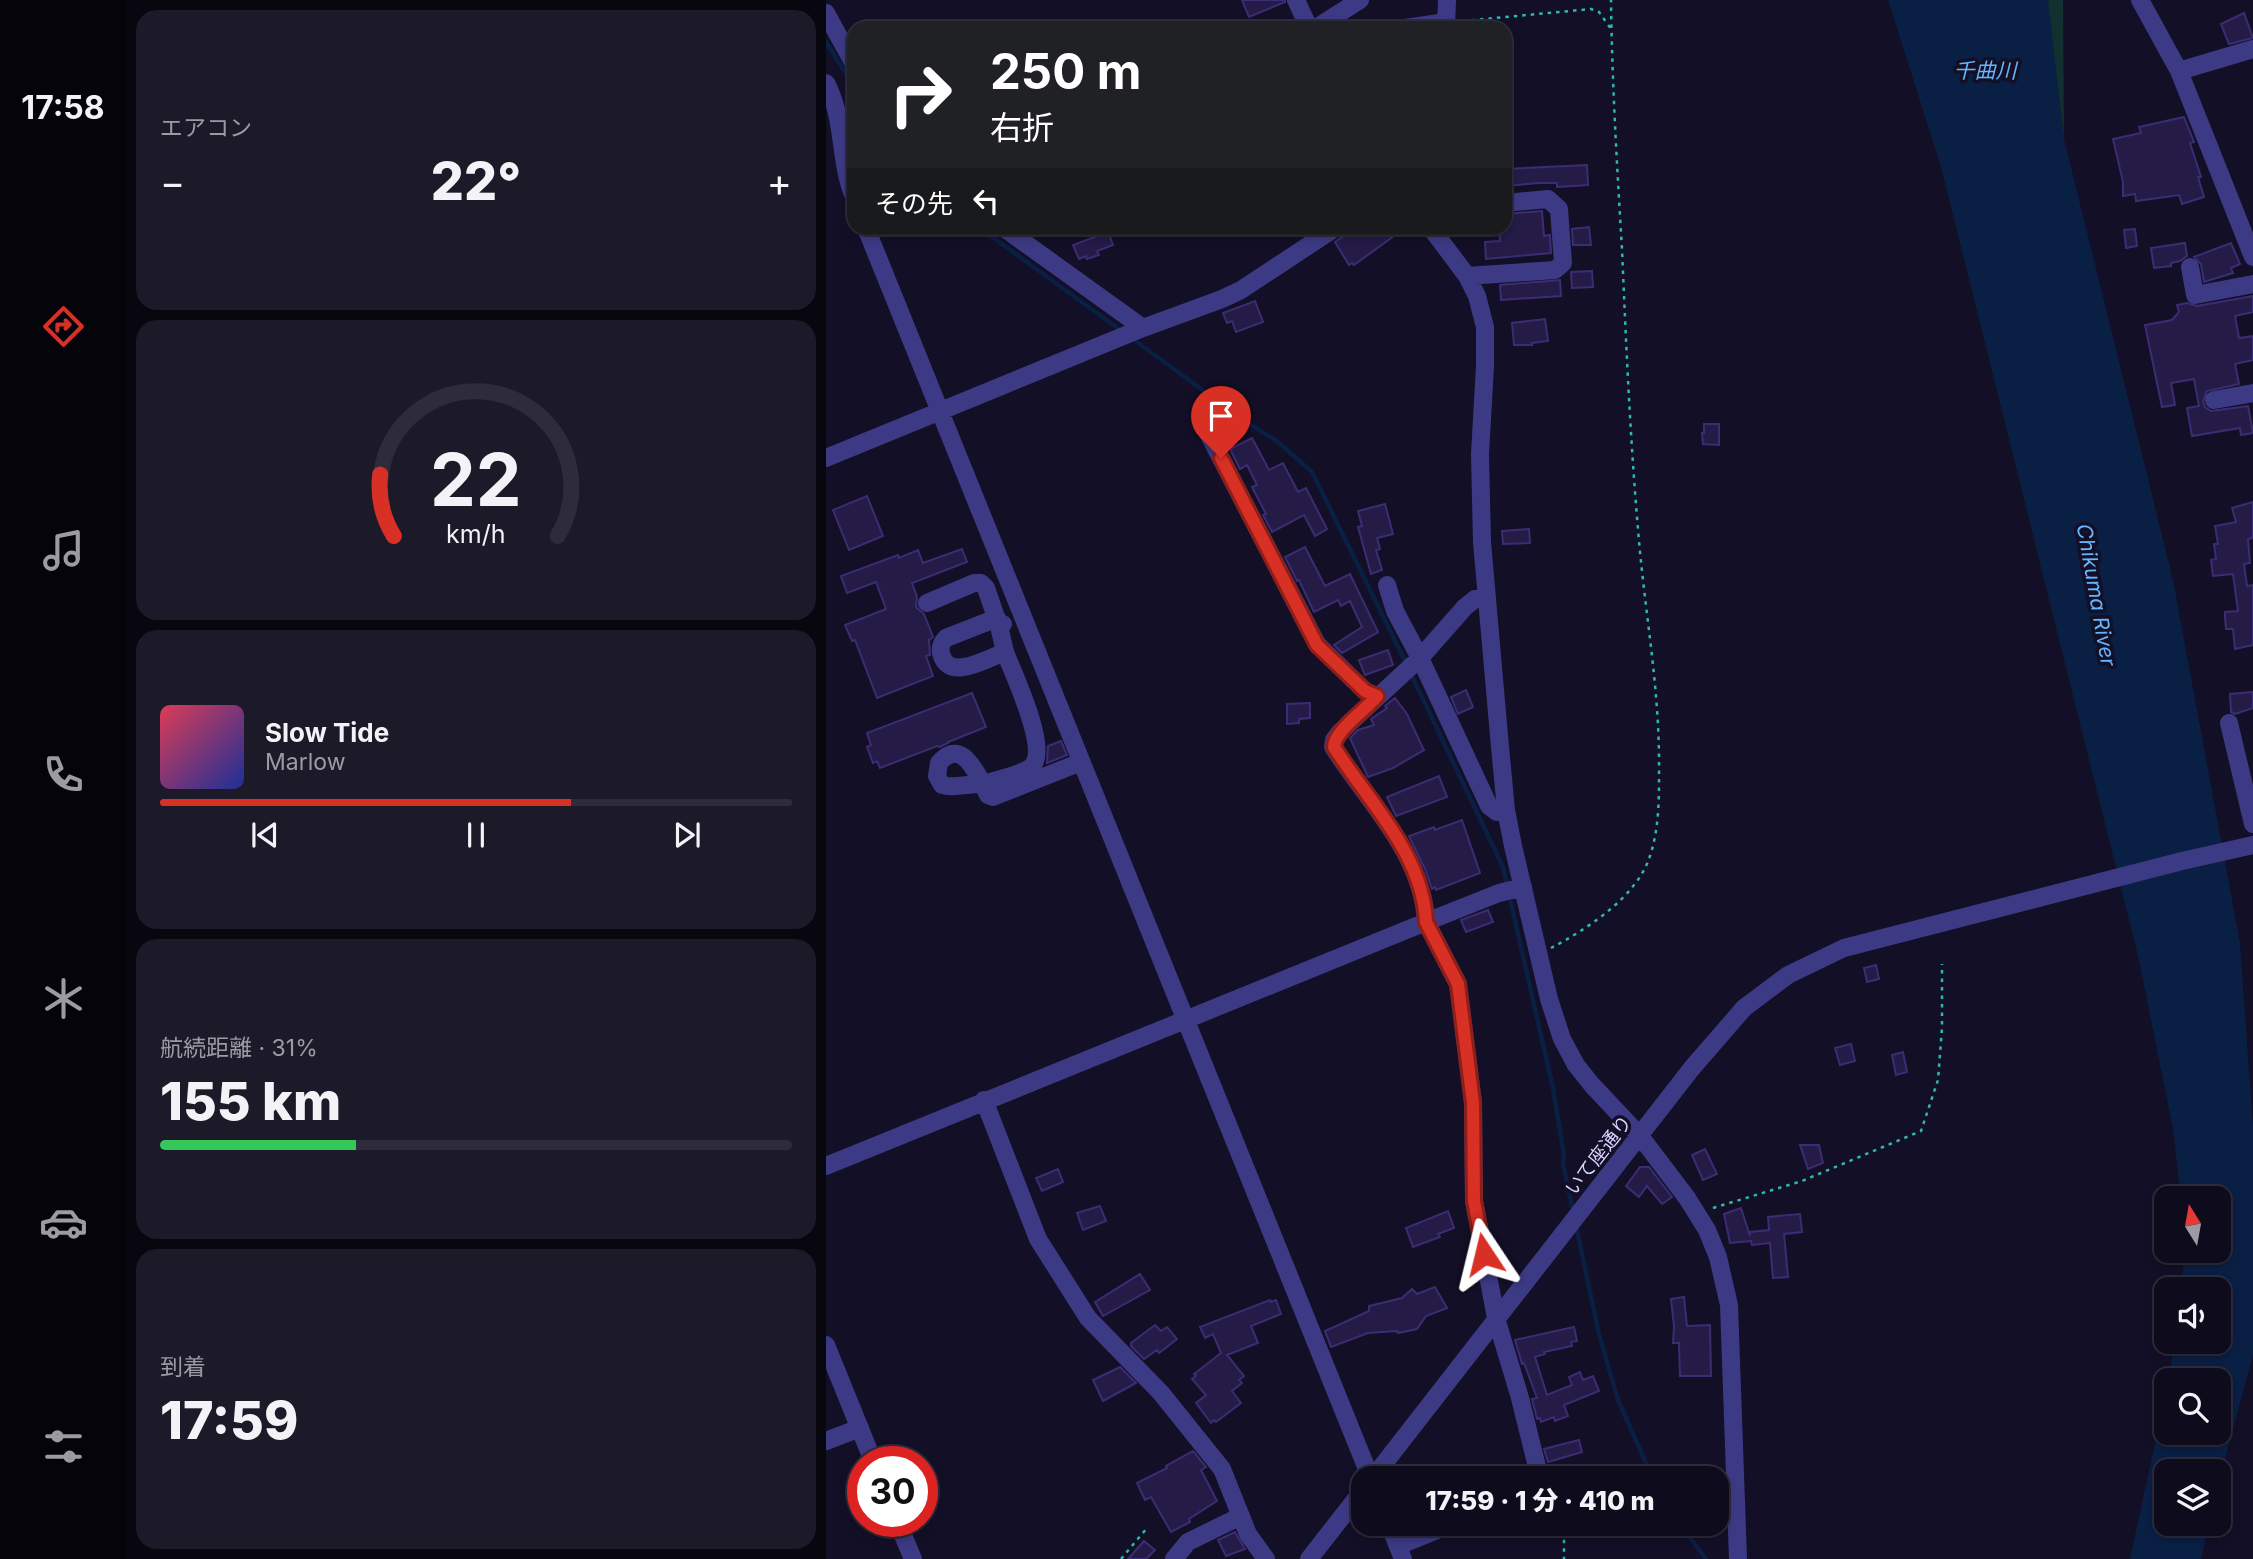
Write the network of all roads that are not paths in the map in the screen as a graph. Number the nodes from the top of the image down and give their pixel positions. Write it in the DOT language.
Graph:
graph roads {
  1 [pos="1296,0"];
  2 [pos="1360,0"];
  3 [pos="1447,0"];
  4 [pos="2140,0"];
  5 [pos="826,13"];
  6 [pos="1306,21"];
  7 [pos="1327,21"];
  8 [pos="1447,21"];
  9 [pos="2253,49"];
  10 [pos="847,51"];
  11 [pos="2179,71"];
  12 [pos="826,83"];
  13 [pos="847,177"];
  14 [pos="1512,203"];
  15 [pos="869,235"];
  16 [pos="1013,235"];
  17 [pos="1324,235"];
  18 [pos="1439,235"];
  19 [pos="2253,257"];
  20 [pos="2190,267"];
  21 [pos="1467,276"];
  22 [pos="2253,284"];
  23 [pos="1133,332"];
  24 [pos="2253,393"];
  25 [pos="2214,400"];
  26 [pos="939,412"];
  27 [pos="1209,435"];
  28 [pos="826,458"];
  29 [pos="1387,585"];
  30 [pos="1486,598"];
  31 [pos="927,603"];
  32 [pos="1022,617"];
  33 [pos="998,622"];
  34 [pos="1005,652"];
  35 [pos="1413,664"];
  36 [pos="1377,696"];
  37 [pos="2229,723"];
  38 [pos="1081,762"];
  39 [pos="1506,810"];
  40 [pos="2253,824"];
  41 [pos="2250,846"];
  42 [pos="1512,890"];
  43 [pos="1426,922"];
  44 [pos="1185,1020"];
  45 [pos="984,1100"];
  46 [pos="1640,1136"];
  47 [pos="826,1166"];
  48 [pos="1496,1318"];
  49 [pos="826,1345"];
  50 [pos="860,1428"];
  51 [pos="826,1441"];
  52 [pos="867,1446"];
  53 [pos="1366,1466"];
  54 [pos="1381,1466"];
  55 [pos="1537,1466"];
  56 [pos="1351,1505"];
  57 [pos="1241,1516"];
  58 [pos="1394,1536"];
  59 [pos="1431,1536"];
  60 [pos="904,1537"];
  61 [pos="1401,1553"];
  62 [pos="913,1559"];
  63 [pos="1174,1559"];
  64 [pos="1266,1559"];
  65 [pos="1309,1559"];
  66 [pos="1738,1559"];
  1 -- 6 [label="street"];
  2 -- 7 [label="street"];
  3 -- 8 [label="street"];
  4 -- 11 [label="street"];
  5 -- 10 [label="street"];
  9 -- 11 [label="street"];
  11 -- 19 [label="street"];
  12 -- 13 [label="street"];
  14 -- 21 [label="street"];
  15 -- 26 [label="street"];
  16 -- 23 [label="street"];
  17 -- 23 [label="street"];
  18 -- 21 [label="street"];
  20 -- 22 [label="street"];
  21 -- 30 [label="street"];
  23 -- 26 [label="street"];
  24 -- 25 [label="street"];
  26 -- 28 [label="street"];
  26 -- 32 [label="street"];
  27 -- 36 [label="street"];
  29 -- 35 [label="street"];
  30 -- 35 [label="street"];
  30 -- 39 [label="street"];
  31 -- 33 [label="street"];
  32 -- 33 [label="street"];
  32 -- 38 [label="street"];
  33 -- 34 [label="street"];
  33 -- 34 [label="street"];
  34 -- 38 [label="street"];
  35 -- 36 [label="street"];
  35 -- 39 [label="street"];
  36 -- 43 [label="street"];
  37 -- 40 [label="street"];
  38 -- 44 [label="street"];
  39 -- 42 [label="street"];
  41 -- 46 [label="street, いて座通り"];
  42 -- 43 [label="street"];
  42 -- 46 [label="street"];
  43 -- 44 [label="street"];
  43 -- 48 [label="street"];
  44 -- 45 [label="street"];
  44 -- 53 [label="street"];
  45 -- 47 [label="street"];
  45 -- 57 [label="street"];
  46 -- 48 [label="street, いて座通り"];
  46 -- 66 [label="street"];
  48 -- 54 [label="street, いて座通り"];
  48 -- 55 [label="street"];
  49 -- 50 [label="street"];
  50 -- 51 [label="street"];
  50 -- 52 [label="street"];
  56 -- 65 [label="street"];
  57 -- 63 [label="street"];
  57 -- 64 [label="street"];
  58 -- 61 [label="street"];
  59 -- 61 [label="street"];
  60 -- 62 [label="street"];
}
